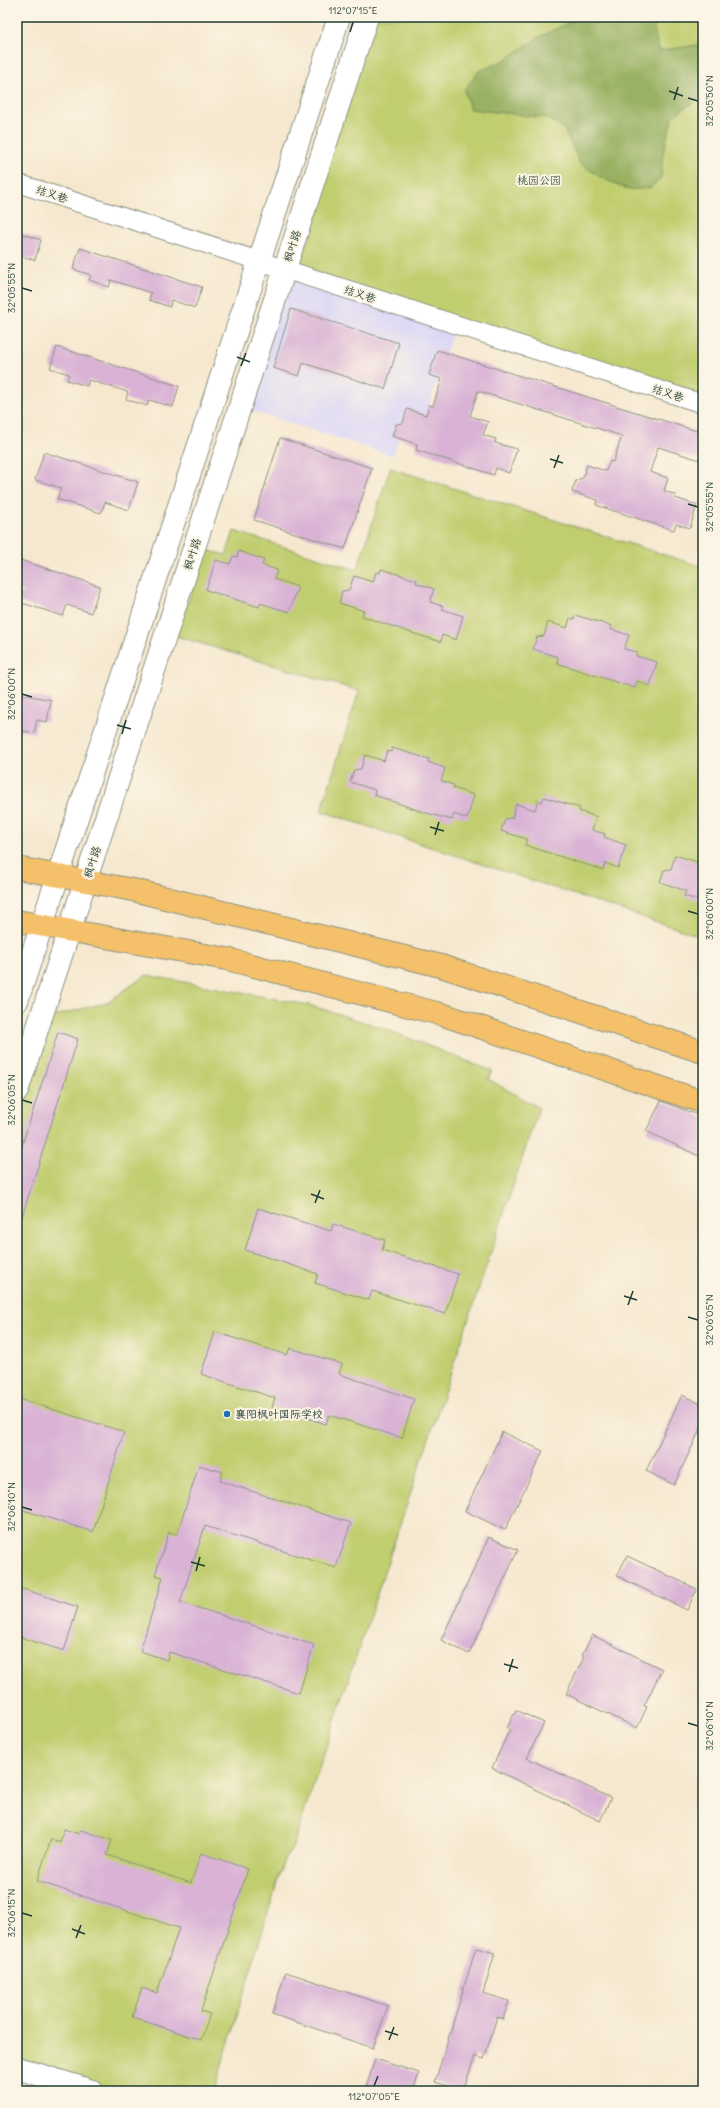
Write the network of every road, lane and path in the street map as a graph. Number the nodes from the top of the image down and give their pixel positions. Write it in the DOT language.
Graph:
graph roads {
  1 [pos="339,17"];
  2 [pos="367,17"];
  3 [pos="17,183"];
  4 [pos="259,261"];
  5 [pos="285,269"];
  6 [pos="703,404"];
  7 [pos="17,868"];
  8 [pos="58,876"];
  9 [pos="85,882"];
  10 [pos="17,921"];
  11 [pos="42,926"];
  12 [pos="70,931"];
  13 [pos="17,1002"];
  14 [pos="703,1052"];
  15 [pos="17,1091"];
  16 [pos="703,1102"];
  17 [pos="17,2068"];
  18 [pos="92,2091"];
  1 -- 4 [label="street"];
  2 -- 5 [label="street, 枫叶路"];
  3 -- 4 [label="street, 结义巷"];
  4 -- 5 [label="street, 结义巷"];
  4 -- 8 [label="street"];
  5 -- 6 [label="street, 结义巷"];
  5 -- 9 [label="street, 枫叶路"];
  7 -- 8 [label="main road"];
  8 -- 9 [label="main road"];
  8 -- 11 [label="street"];
  9 -- 12 [label="street, 枫叶路"];
  9 -- 14 [label="main road"];
  10 -- 11 [label="main road"];
  11 -- 12 [label="main road"];
  11 -- 13 [label="street"];
  12 -- 15 [label="street, 枫叶路"];
  12 -- 16 [label="main road"];
  17 -- 18 [label="street"];
}
